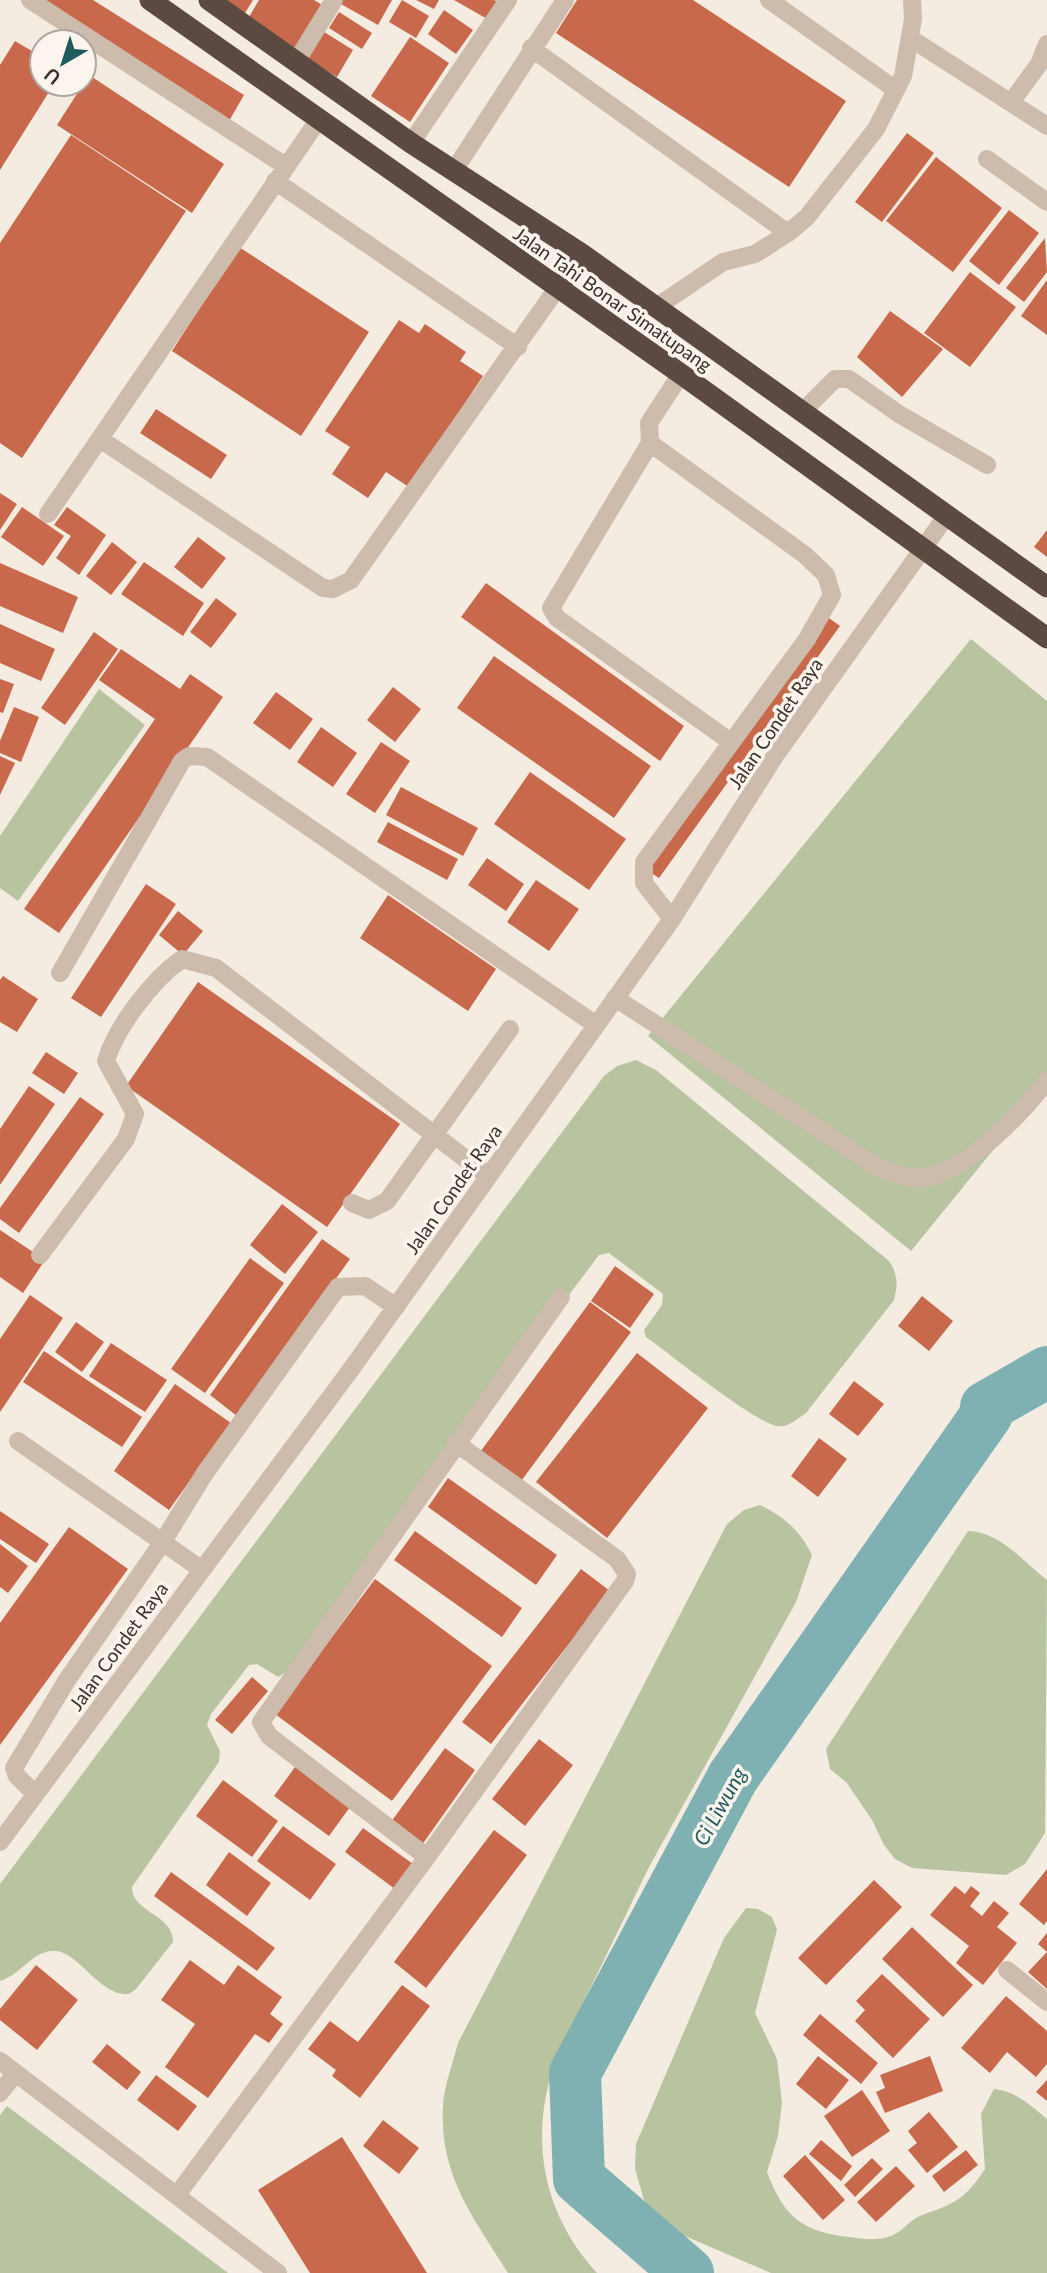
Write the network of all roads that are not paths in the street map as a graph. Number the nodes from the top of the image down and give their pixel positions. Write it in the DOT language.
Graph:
graph roads {
  1 [pos="30,0"];
  2 [pos="150,0"];
  3 [pos="209,0"];
  4 [pos="334,0"];
  5 [pos="508,0"];
  6 [pos="565,0"];
  7 [pos="769,0"];
  8 [pos="912,0"];
  9 [pos="910,38"];
  10 [pos="1047,44"];
  11 [pos="531,48"];
  12 [pos="296,62"];
  13 [pos="896,90"];
  14 [pos="1012,101"];
  15 [pos="318,119"];
  16 [pos="1047,126"];
  17 [pos="411,143"];
  18 [pos="987,159"];
  19 [pos="455,169"];
  20 [pos="279,173"];
  21 [pos="433,199"];
  22 [pos="1047,202"];
  23 [pos="788,233"];
  24 [pos="582,254"];
  25 [pos="558,287"];
  26 [pos="654,308"];
  27 [pos="518,347"];
  28 [pos="681,374"];
  29 [pos="801,413"];
  30 [pos="100,439"];
  31 [pos="650,443"];
  32 [pos="987,465"];
  33 [pos="48,514"];
  34 [pos="947,515"];
  35 [pos="923,549"];
  36 [pos="1047,587"];
  37 [pos="1047,638"];
  38 [pos="731,742"];
  39 [pos="672,919"];
  40 [pos="60,973"];
  41 [pos="615,998"];
  42 [pos="596,1024"];
  43 [pos="510,1029"];
  44 [pos="1047,1081"];
  45 [pos="435,1135"];
  46 [pos="488,1176"];
  47 [pos="352,1203"];
  48 [pos="40,1255"];
  49 [pos="561,1297"];
  50 [pos="396,1307"];
  51 [pos="18,1441"];
  52 [pos="456,1443"];
  53 [pos="162,1543"];
  54 [pos="201,1569"];
  55 [pos="35,1794"];
  56 [pos="0,1842"];
  57 [pos="427,1857"];
  58 [pos="1007,1970"];
  59 [pos="1047,2002"];
  60 [pos="0,2061"];
  61 [pos="16,2073"];
  62 [pos="0,2094"];
  63 [pos="177,2195"];
  64 [pos="270,2271"];
  1 -- 20 [label="street"];
  2 -- 15 [label="highway, Jalan Tahi Bonar Simatupang"];
  3 -- 12 [label="highway, Jalan Tahi Bonar Simatupang"];
  4 -- 12 [label="street"];
  5 -- 17 [label="street"];
  6 -- 11 [label="street"];
  7 -- 13 [label="street"];
  8 -- 9 [label="street"];
  9 -- 13 [label="street"];
  9 -- 14 [label="street"];
  10 -- 14 [label="street"];
  11 -- 19 [label="street"];
  11 -- 23 [label="street"];
  12 -- 17 [label="highway, Jalan Tahi Bonar Simatupang"];
  13 -- 23 [label="street"];
  14 -- 16 [label="street"];
  15 -- 20 [label="street"];
  15 -- 21 [label="highway, Jalan Tahi Bonar Simatupang"];
  17 -- 19 [label="highway, Jalan Tahi Bonar Simatupang"];
  18 -- 22 [label="street"];
  19 -- 21 [label="highway"];
  19 -- 24 [label="highway, Jalan Tahi Bonar Simatupang"];
  20 -- 27 [label="street"];
  20 -- 30 [label="street"];
  21 -- 25 [label="highway, Jalan Tahi Bonar Simatupang"];
  23 -- 26 [label="street"];
  24 -- 25 [label="highway"];
  24 -- 26 [label="highway, Jalan Tahi Bonar Simatupang"];
  25 -- 27 [label="street"];
  25 -- 28 [label="highway, Jalan Tahi Bonar Simatupang"];
  26 -- 29 [label="highway, Jalan Tahi Bonar Simatupang"];
  27 -- 30 [label="street"];
  28 -- 31 [label="street"];
  28 -- 35 [label="highway, Jalan Tahi Bonar Simatupang"];
  29 -- 32 [label="street"];
  29 -- 34 [label="highway, Jalan Tahi Bonar Simatupang"];
  30 -- 33 [label="street"];
  31 -- 38 [label="street"];
  31 -- 38 [label="street"];
  34 -- 35 [label="street, Jalan Condet Raya"];
  34 -- 36 [label="highway, Jalan Tahi Bonar Simatupang"];
  35 -- 37 [label="highway, Jalan Tahi Bonar Simatupang"];
  35 -- 39 [label="street, Jalan Condet Raya"];
  38 -- 39 [label="street"];
  39 -- 41 [label="street, Jalan Condet Raya"];
  40 -- 42 [label="street"];
  41 -- 42 [label="street, Jalan Condet Raya"];
  41 -- 44 [label="street"];
  42 -- 46 [label="street, Jalan Condet Raya"];
  43 -- 45 [label="street"];
  45 -- 46 [label="street"];
  45 -- 47 [label="street"];
  45 -- 48 [label="street"];
  46 -- 50 [label="street, Jalan Condet Raya"];
  49 -- 52 [label="street"];
  50 -- 53 [label="street"];
  50 -- 54 [label="street, Jalan Condet Raya"];
  51 -- 53 [label="street"];
  52 -- 57 [label="street"];
  52 -- 57 [label="street"];
  53 -- 54 [label="street"];
  53 -- 55 [label="street"];
  54 -- 55 [label="street, Jalan Condet Raya"];
  55 -- 56 [label="street, Jalan Condet Raya"];
  57 -- 63 [label="street"];
  58 -- 59 [label="street"];
  60 -- 61 [label="street"];
  61 -- 62 [label="street"];
  61 -- 63 [label="street"];
  63 -- 64 [label="street"];
}
